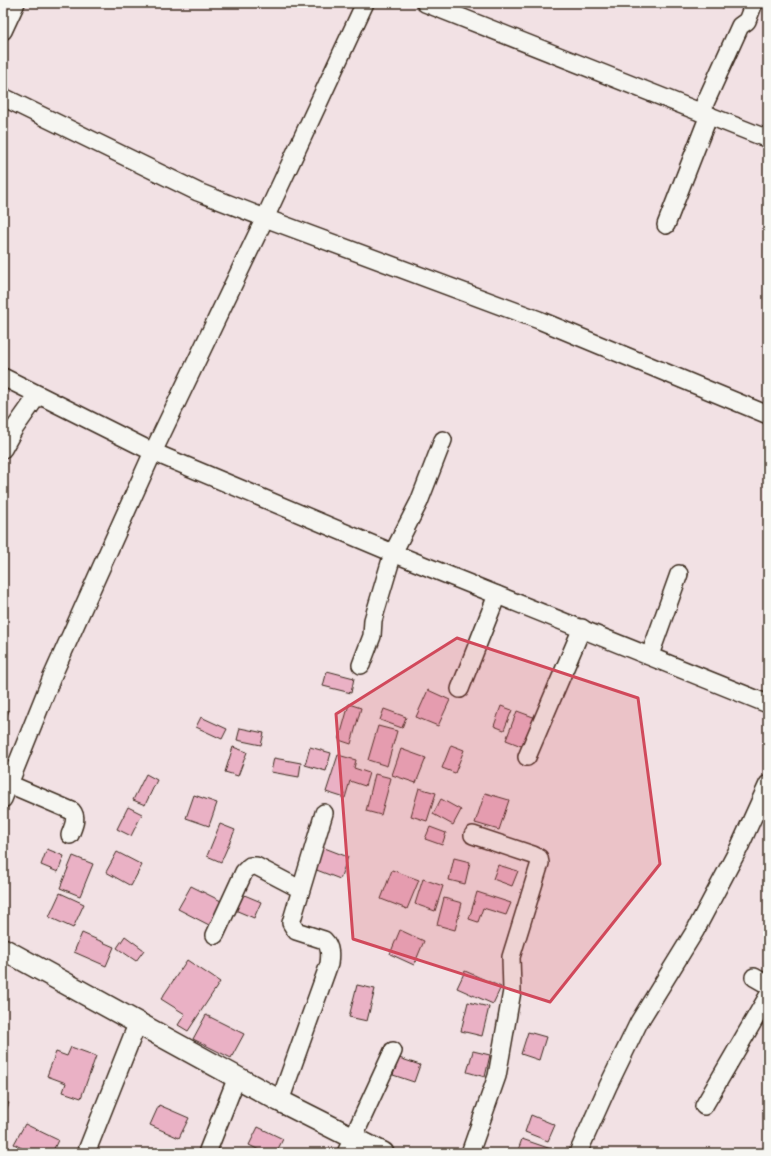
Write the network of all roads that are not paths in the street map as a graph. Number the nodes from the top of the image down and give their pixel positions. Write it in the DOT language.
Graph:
graph roads {
  1 [pos="16,3"];
  2 [pos="365,3"];
  3 [pos="425,3"];
  4 [pos="754,3"];
  5 [pos="3,31"];
  6 [pos="3,98"];
  7 [pos="705,113"];
  8 [pos="768,139"];
  9 [pos="265,218"];
  10 [pos="666,225"];
  11 [pos="3,377"];
  12 [pos="38,394"];
  13 [pos="768,416"];
  14 [pos="443,440"];
  15 [pos="3,449"];
  16 [pos="153,452"];
  17 [pos="393,553"];
  18 [pos="679,574"];
  19 [pos="498,595"];
  20 [pos="582,628"];
  21 [pos="650,655"];
  22 [pos="361,666"];
  23 [pos="460,689"];
  24 [pos="768,704"];
  25 [pos="527,757"];
  26 [pos="768,784"];
  27 [pos="6,791"];
  28 [pos="324,813"];
  29 [pos="70,835"];
  30 [pos="473,835"];
  31 [pos="300,889"];
  32 [pos="215,936"];
  33 [pos="3,949"];
  34 [pos="768,996"];
  35 [pos="138,1022"];
  36 [pos="393,1051"];
  37 [pos="238,1077"];
  38 [pos="280,1101"];
  39 [pos="704,1106"];
  40 [pos="350,1145"];
  41 [pos="86,1153"];
  42 [pos="207,1153"];
  43 [pos="383,1153"];
  44 [pos="470,1153"];
  45 [pos="578,1153"];
  1 -- 5 [label="street"];
  2 -- 9 [label="street"];
  3 -- 7 [label="street"];
  4 -- 7 [label="street"];
  6 -- 9 [label="street"];
  7 -- 8 [label="street"];
  7 -- 10 [label="street"];
  9 -- 13 [label="street"];
  9 -- 16 [label="street"];
  11 -- 12 [label="street"];
  12 -- 15 [label="street"];
  12 -- 16 [label="street"];
  14 -- 17 [label="street"];
  16 -- 17 [label="street"];
  16 -- 27 [label="street"];
  17 -- 19 [label="street"];
  17 -- 22 [label="street"];
  18 -- 21 [label="street"];
  19 -- 20 [label="street"];
  19 -- 23 [label="street"];
  20 -- 21 [label="street"];
  20 -- 25 [label="street"];
  21 -- 24 [label="street"];
  26 -- 45 [label="street"];
  27 -- 29 [label="street"];
  28 -- 31 [label="street"];
  30 -- 44 [label="street"];
  31 -- 32 [label="street"];
  31 -- 38 [label="street"];
  33 -- 35 [label="street"];
  34 -- 39 [label="street"];
  35 -- 37 [label="street"];
  35 -- 41 [label="street"];
  36 -- 40 [label="street"];
  37 -- 38 [label="street"];
  37 -- 42 [label="street"];
  38 -- 40 [label="street"];
  40 -- 43 [label="street"];
}
